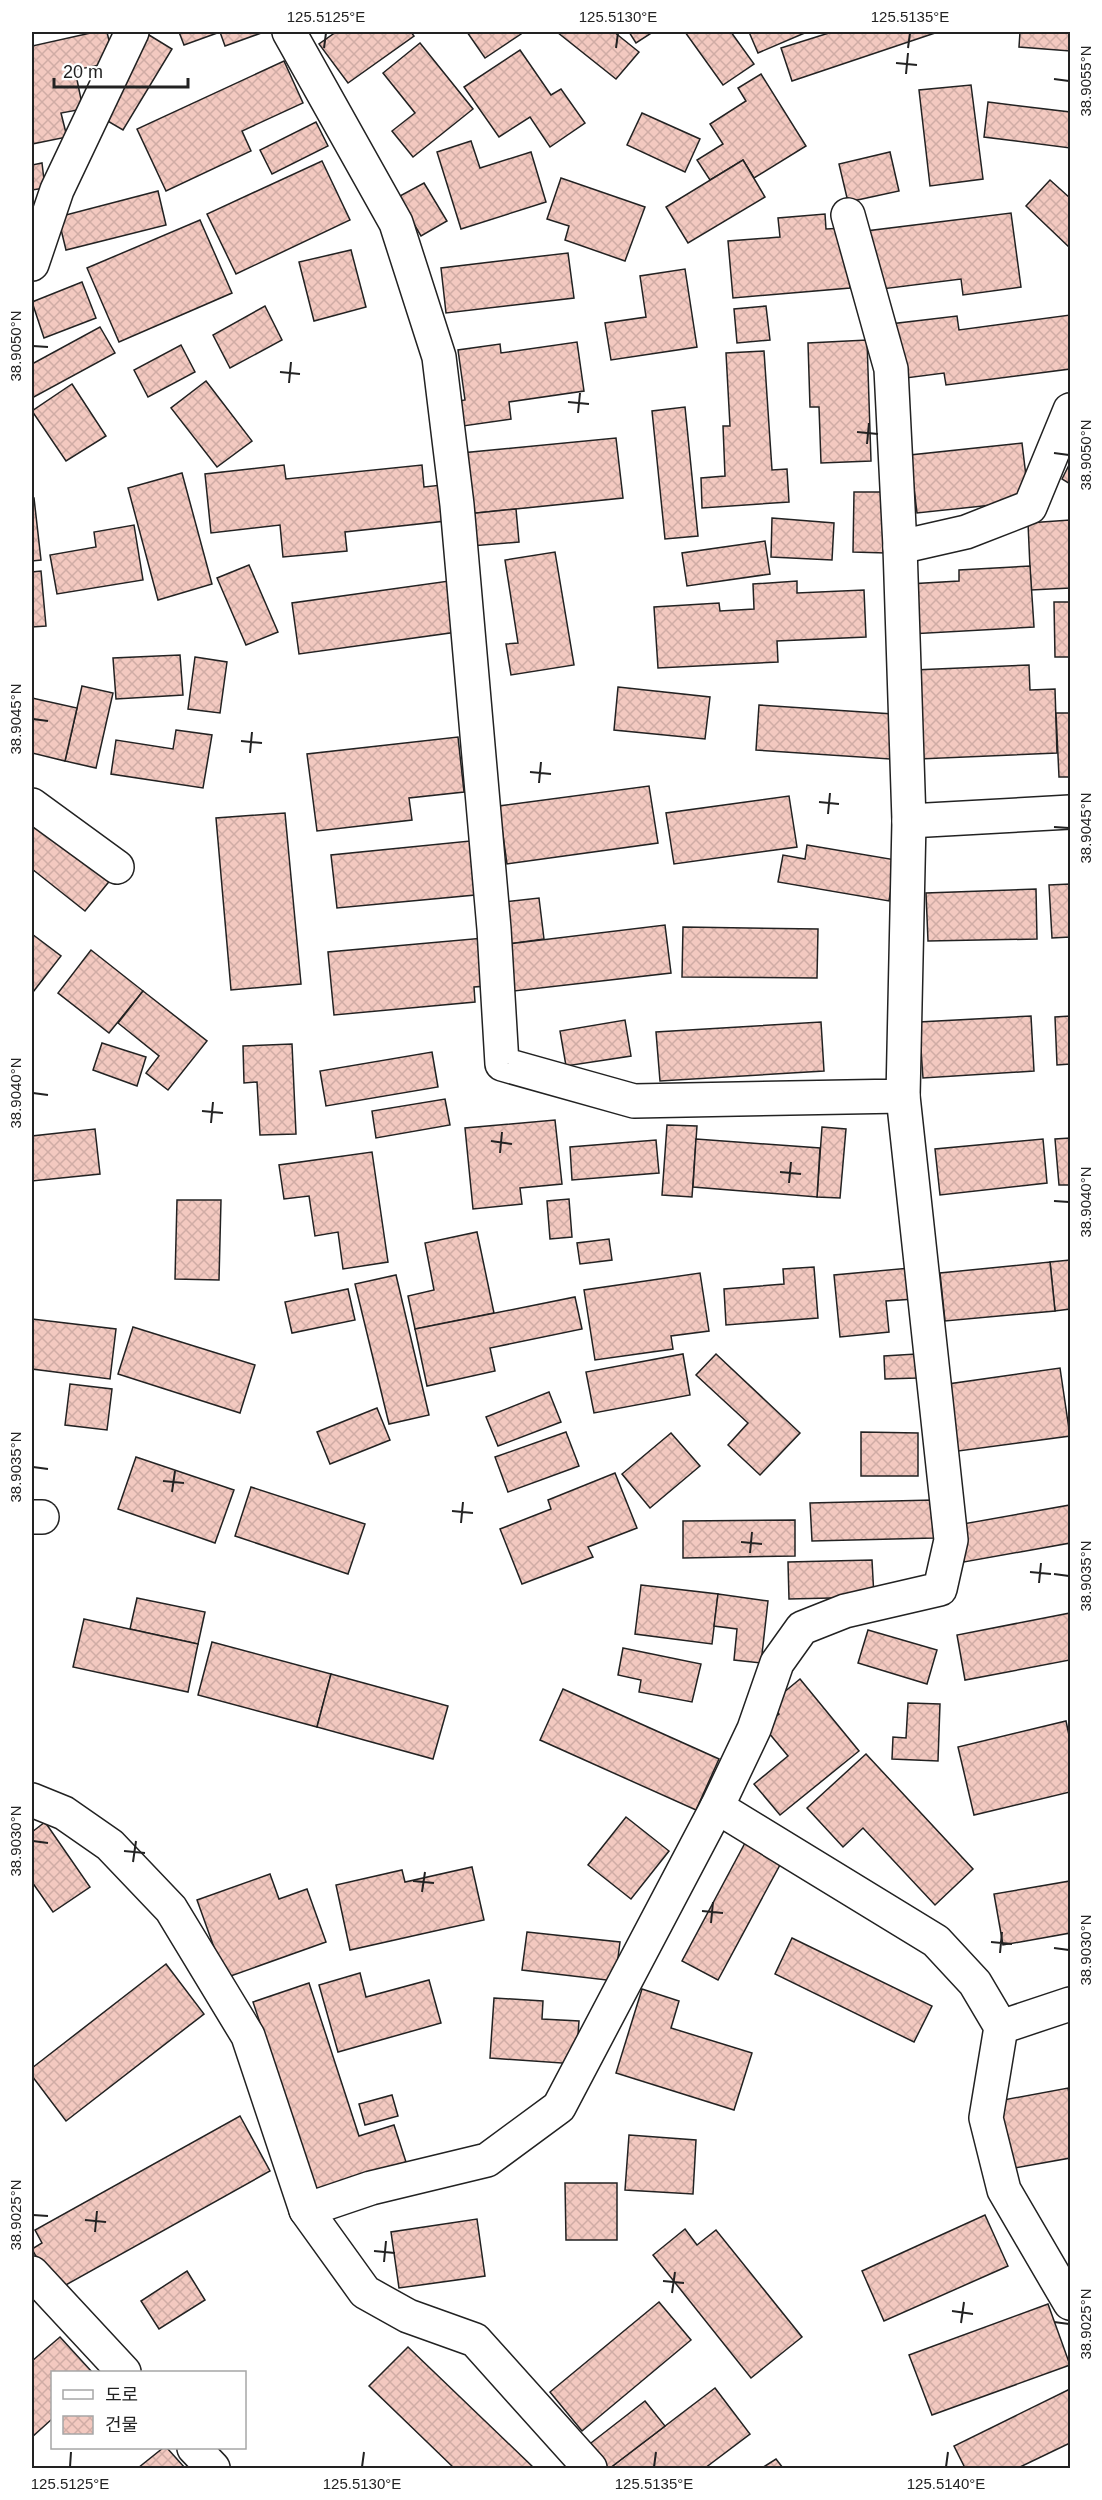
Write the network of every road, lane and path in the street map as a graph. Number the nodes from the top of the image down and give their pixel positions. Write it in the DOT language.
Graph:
graph roads {
  1 [pos="132,32"];
  2 [pos="289,32"];
  3 [pos="848,215"];
  4 [pos="32,264"];
  5 [pos="1071,410"];
  6 [pos="900,547"];
  7 [pos="32,805"];
  8 [pos="1071,812"];
  9 [pos="909,821"];
  10 [pos="117,867"];
  11 [pos="903,1096"];
  12 [pos="32,1800"];
  13 [pos="717,1808"];
  14 [pos="1071,2004"];
  15 [pos="1001,2027"];
  16 [pos="306,2210"];
  17 [pos="32,2273"];
  18 [pos="1071,2303"];
  19 [pos="122,2371"];
  20 [pos="195,2449"];
  21 [pos="213,2469"];
  22 [pos="590,2469"];
  1 -- 4 [label="street"];
  2 -- 11 [label="street"];
  3 -- 6 [label="street"];
  5 -- 6 [label="street"];
  6 -- 9 [label="street"];
  7 -- 10 [label="street"];
  8 -- 9 [label="street"];
  9 -- 11 [label="street"];
  11 -- 13 [label="street"];
  12 -- 16 [label="street"];
  13 -- 15 [label="street"];
  13 -- 16 [label="street"];
  14 -- 15 [label="street"];
  15 -- 18 [label="street"];
  16 -- 22 [label="street"];
  17 -- 19 [label="street"];
  20 -- 21 [label="street"];
}
